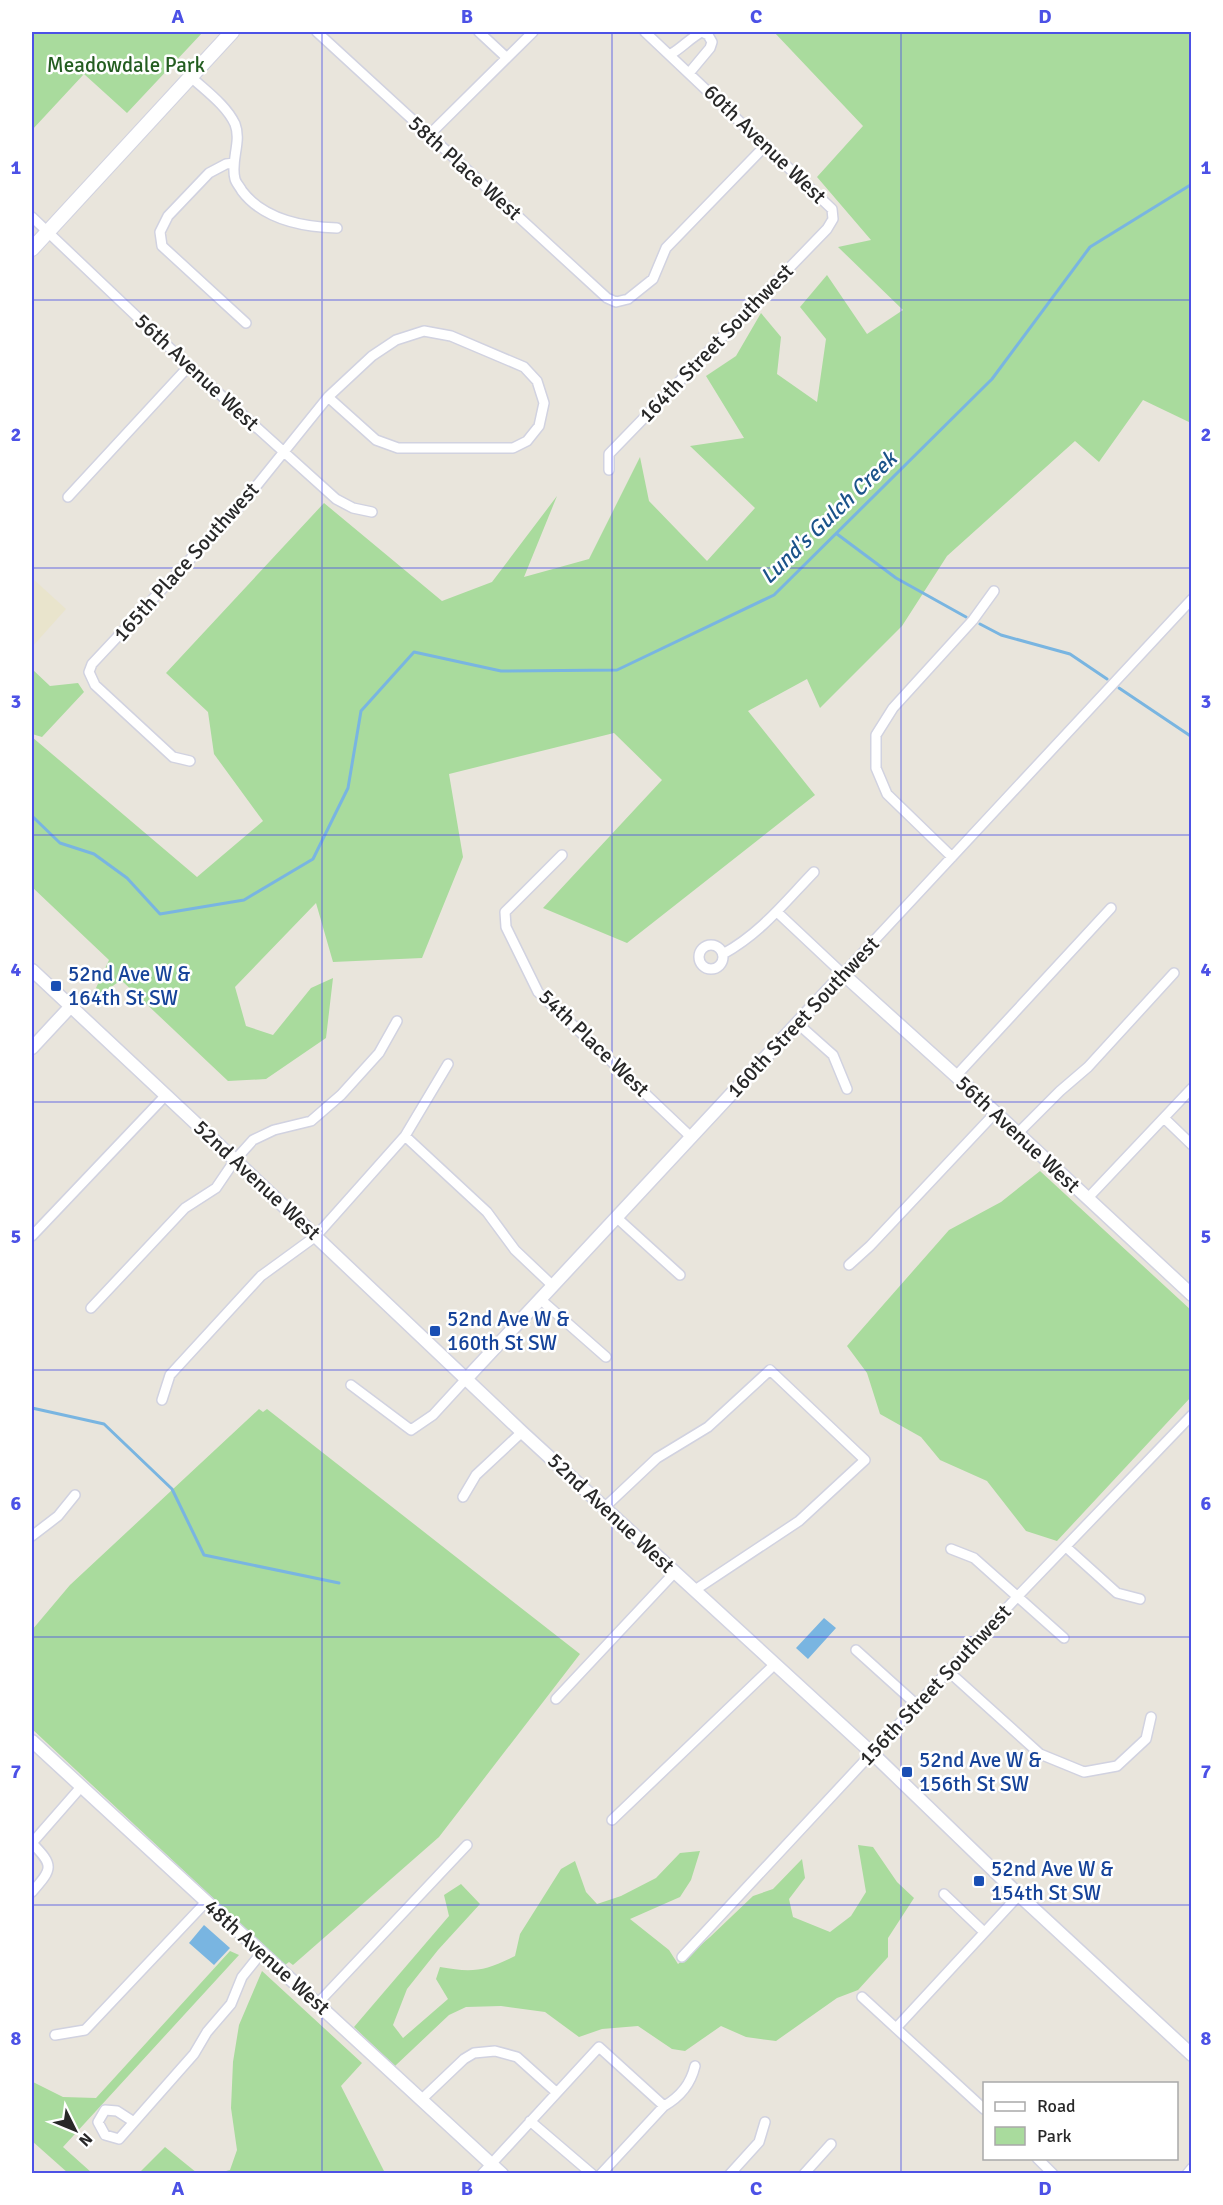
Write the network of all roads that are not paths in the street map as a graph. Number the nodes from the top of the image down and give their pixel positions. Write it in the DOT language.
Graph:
graph roads {
  1 [pos="232,32"];
  2 [pos="317,32"];
  3 [pos="479,32"];
  4 [pos="533,32"];
  5 [pos="645,32"];
  6 [pos="671,54"];
  7 [pos="507,58"];
  8 [pos="690,72"];
  9 [pos="191,77"];
  10 [pos="429,135"];
  11 [pos="766,145"];
  12 [pos="234,163"];
  13 [pos="32,217"];
  14 [pos="833,219"];
  15 [pos="337,228"];
  16 [pos="48,231"];
  17 [pos="32,249"];
  18 [pos="246,323"];
  19 [pos="189,366"];
  20 [pos="328,397"];
  21 [pos="283,451"];
  22 [pos="609,470"];
  23 [pos="68,497"];
  24 [pos="372,512"];
  25 [pos="994,591"];
  26 [pos="1191,599"];
  27 [pos="190,761"];
  28 [pos="562,855"];
  29 [pos="952,856"];
  30 [pos="814,872"];
  31 [pos="1111,908"];
  32 [pos="777,912"];
  33 [pos="723,954"];
  34 [pos="32,970"];
  35 [pos="1174,973"];
  36 [pos="843,974"];
  37 [pos="72,1006"];
  38 [pos="397,1021"];
  39 [pos="797,1023"];
  40 [pos="32,1048"];
  41 [pos="448,1064"];
  42 [pos="956,1076"];
  43 [pos="1191,1088"];
  44 [pos="847,1089"];
  45 [pos="166,1095"];
  46 [pos="996,1112"];
  47 [pos="1164,1118"];
  48 [pos="1018,1133"];
  49 [pos="405,1136"];
  50 [pos="691,1137"];
  51 [pos="1191,1145"];
  52 [pos="235,1160"];
  53 [pos="1087,1199"];
  54 [pos="616,1217"];
  55 [pos="32,1236"];
  56 [pos="316,1236"];
  57 [pos="849,1266"];
  58 [pos="680,1275"];
  59 [pos="553,1286"];
  60 [pos="1191,1295"];
  61 [pos="540,1299"];
  62 [pos="91,1308"];
  63 [pos="606,1357"];
  64 [pos="466,1379"];
  65 [pos="351,1385"];
  66 [pos="162,1400"];
  67 [pos="1191,1415"];
  68 [pos="522,1432"];
  69 [pos="75,1495"];
  70 [pos="463,1497"];
  71 [pos="605,1507"];
  72 [pos="32,1536"];
  73 [pos="1066,1547"];
  74 [pos="951,1549"];
  75 [pos="675,1572"];
  76 [pos="695,1590"];
  77 [pos="1018,1596"];
  78 [pos="1140,1599"];
  79 [pos="1064,1638"];
  80 [pos="856,1650"];
  81 [pos="775,1664"];
  82 [pos="948,1671"];
  83 [pos="556,1699"];
  84 [pos="916,1705"];
  85 [pos="1151,1717"];
  86 [pos="32,1741"];
  87 [pos="872,1753"];
  88 [pos="81,1787"];
  89 [pos="612,1820"];
  90 [pos="32,1842"];
  91 [pos="468,1845"];
  92 [pos="32,1892"];
  93 [pos="944,1893"];
  94 [pos="1019,1895"];
  95 [pos="206,1902"];
  96 [pos="984,1932"];
  97 [pos="262,1952"];
  98 [pos="682,1957"];
  99 [pos="862,1997"];
  100 [pos="318,2003"];
  101 [pos="897,2027"];
  102 [pos="56,2035"];
  103 [pos="1191,2055"];
  104 [pos="695,2066"];
  105 [pos="556,2092"];
  106 [pos="422,2099"];
  107 [pos="663,2106"];
  108 [pos="983,2108"];
  109 [pos="530,2121"];
  110 [pos="134,2122"];
  111 [pos="765,2122"];
  112 [pos="831,2144"];
  113 [pos="1039,2160"];
  114 [pos="491,2164"];
  115 [pos="1191,2168"];
  116 [pos="482,2174"];
  117 [pos="502,2174"];
  118 [pos="592,2174"];
  119 [pos="601,2174"];
  120 [pos="730,2174"];
  121 [pos="804,2174"];
  122 [pos="1053,2174"];
  123 [pos="1187,2174"];
  1 -- 9 [label="main road"];
  2 -- 10 [label="street, 58th Place West"];
  3 -- 7 [label="street"];
  4 -- 7 [label="street"];
  5 -- 6 [label="street, 60th Avenue West"];
  6 -- 8 [label="street, 60th Avenue West"];
  6 -- 8 [label="street, 60th Avenue West"];
  7 -- 10 [label="street"];
  8 -- 11 [label="street, 60th Avenue West"];
  9 -- 12 [label="street"];
  9 -- 16 [label="main road"];
  10 -- 11 [label="street, 58th Place West"];
  11 -- 14 [label="street, 60th Avenue West"];
  12 -- 15 [label="street"];
  12 -- 18 [label="street"];
  13 -- 16 [label="street, 56th Avenue West"];
  14 -- 22 [label="street, 164th Street Southwest"];
  16 -- 17 [label="main road"];
  16 -- 19 [label="street, 56th Avenue West"];
  19 -- 21 [label="street, 56th Avenue West"];
  19 -- 23 [label="street"];
  20 -- 20 [label="street, 165th Place Southwest"];
  20 -- 21 [label="street, 165th Place Southwest"];
  21 -- 24 [label="street, 56th Avenue West"];
  21 -- 27 [label="street, 165th Place Southwest"];
  25 -- 29 [label="street"];
  26 -- 29 [label="street, 160th Street Southwest"];
  28 -- 50 [label="street, 54th Place West"];
  29 -- 36 [label="street, 160th Street Southwest"];
  30 -- 32 [label="street"];
  31 -- 42 [label="street"];
  32 -- 33 [label="street"];
  32 -- 36 [label="street"];
  34 -- 37 [label="street, 52nd Avenue West"];
  35 -- 48 [label="street"];
  36 -- 39 [label="street, 160th Street Southwest"];
  36 -- 42 [label="street, 56th Avenue West"];
  37 -- 40 [label="street"];
  37 -- 45 [label="street, 52nd Avenue West"];
  38 -- 52 [label="street"];
  39 -- 44 [label="street"];
  39 -- 50 [label="street, 160th Street Southwest"];
  41 -- 49 [label="street"];
  42 -- 46 [label="street, 56th Avenue West"];
  43 -- 47 [label="street"];
  45 -- 52 [label="street, 52nd Avenue West"];
  45 -- 55 [label="street"];
  46 -- 48 [label="street, 56th Avenue West"];
  46 -- 57 [label="street"];
  47 -- 51 [label="street"];
  47 -- 53 [label="street"];
  48 -- 53 [label="street, 56th Avenue West"];
  49 -- 56 [label="street"];
  49 -- 59 [label="street"];
  50 -- 54 [label="street, 160th Street Southwest"];
  52 -- 56 [label="street, 52nd Avenue West"];
  52 -- 62 [label="street"];
  53 -- 60 [label="street, 56th Avenue West"];
  54 -- 58 [label="street"];
  54 -- 59 [label="street, 160th Street Southwest"];
  56 -- 64 [label="street, 52nd Avenue West"];
  56 -- 66 [label="street"];
  59 -- 61 [label="street, 160th Street Southwest"];
  61 -- 63 [label="street"];
  61 -- 64 [label="street, 160th Street Southwest"];
  64 -- 65 [label="street, 160th Street Southwest"];
  64 -- 68 [label="street, 52nd Avenue West"];
  67 -- 73 [label="street, 156th Street Southwest"];
  68 -- 70 [label="street"];
  68 -- 71 [label="street, 52nd Avenue West"];
  69 -- 72 [label="street"];
  71 -- 75 [label="street, 52nd Avenue West"];
  71 -- 76 [label="street"];
  73 -- 77 [label="street, 156th Street Southwest"];
  73 -- 78 [label="street"];
  74 -- 77 [label="street"];
  75 -- 76 [label="street, 52nd Avenue West"];
  75 -- 83 [label="street"];
  76 -- 81 [label="street, 52nd Avenue West"];
  77 -- 79 [label="street"];
  77 -- 82 [label="street, 156th Street Southwest"];
  80 -- 84 [label="street"];
  81 -- 87 [label="street, 52nd Avenue West"];
  81 -- 89 [label="street"];
  82 -- 84 [label="street, 156th Street Southwest"];
  82 -- 85 [label="street"];
  84 -- 87 [label="street, 156th Street Southwest"];
  86 -- 88 [label="street, 48th Avenue West"];
  87 -- 94 [label="street, 52nd Avenue West"];
  87 -- 98 [label="street, 156th Street Southwest"];
  88 -- 90 [label="street"];
  88 -- 95 [label="street, 48th Avenue West"];
  90 -- 92 [label="street"];
  91 -- 100 [label="street"];
  93 -- 96 [label="street"];
  94 -- 96 [label="street"];
  94 -- 103 [label="street, 52nd Avenue West"];
  95 -- 97 [label="street, 48th Avenue West"];
  95 -- 102 [label="street"];
  96 -- 101 [label="street"];
  97 -- 100 [label="street, 48th Avenue West"];
  97 -- 110 [label="street"];
  99 -- 101 [label="street"];
  100 -- 106 [label="street, 48th Avenue West"];
  101 -- 108 [label="street"];
  104 -- 107 [label="street"];
  105 -- 106 [label="street"];
  105 -- 107 [label="street"];
  105 -- 109 [label="street"];
  106 -- 114 [label="street, 48th Avenue West"];
  107 -- 119 [label="street"];
  109 -- 114 [label="street"];
  109 -- 118 [label="street"];
  111 -- 120 [label="street"];
  112 -- 121 [label="street"];
  113 -- 122 [label="street"];
  114 -- 116 [label="street"];
  114 -- 117 [label="street, 48th Avenue West"];
  115 -- 123 [label="street"];
}
